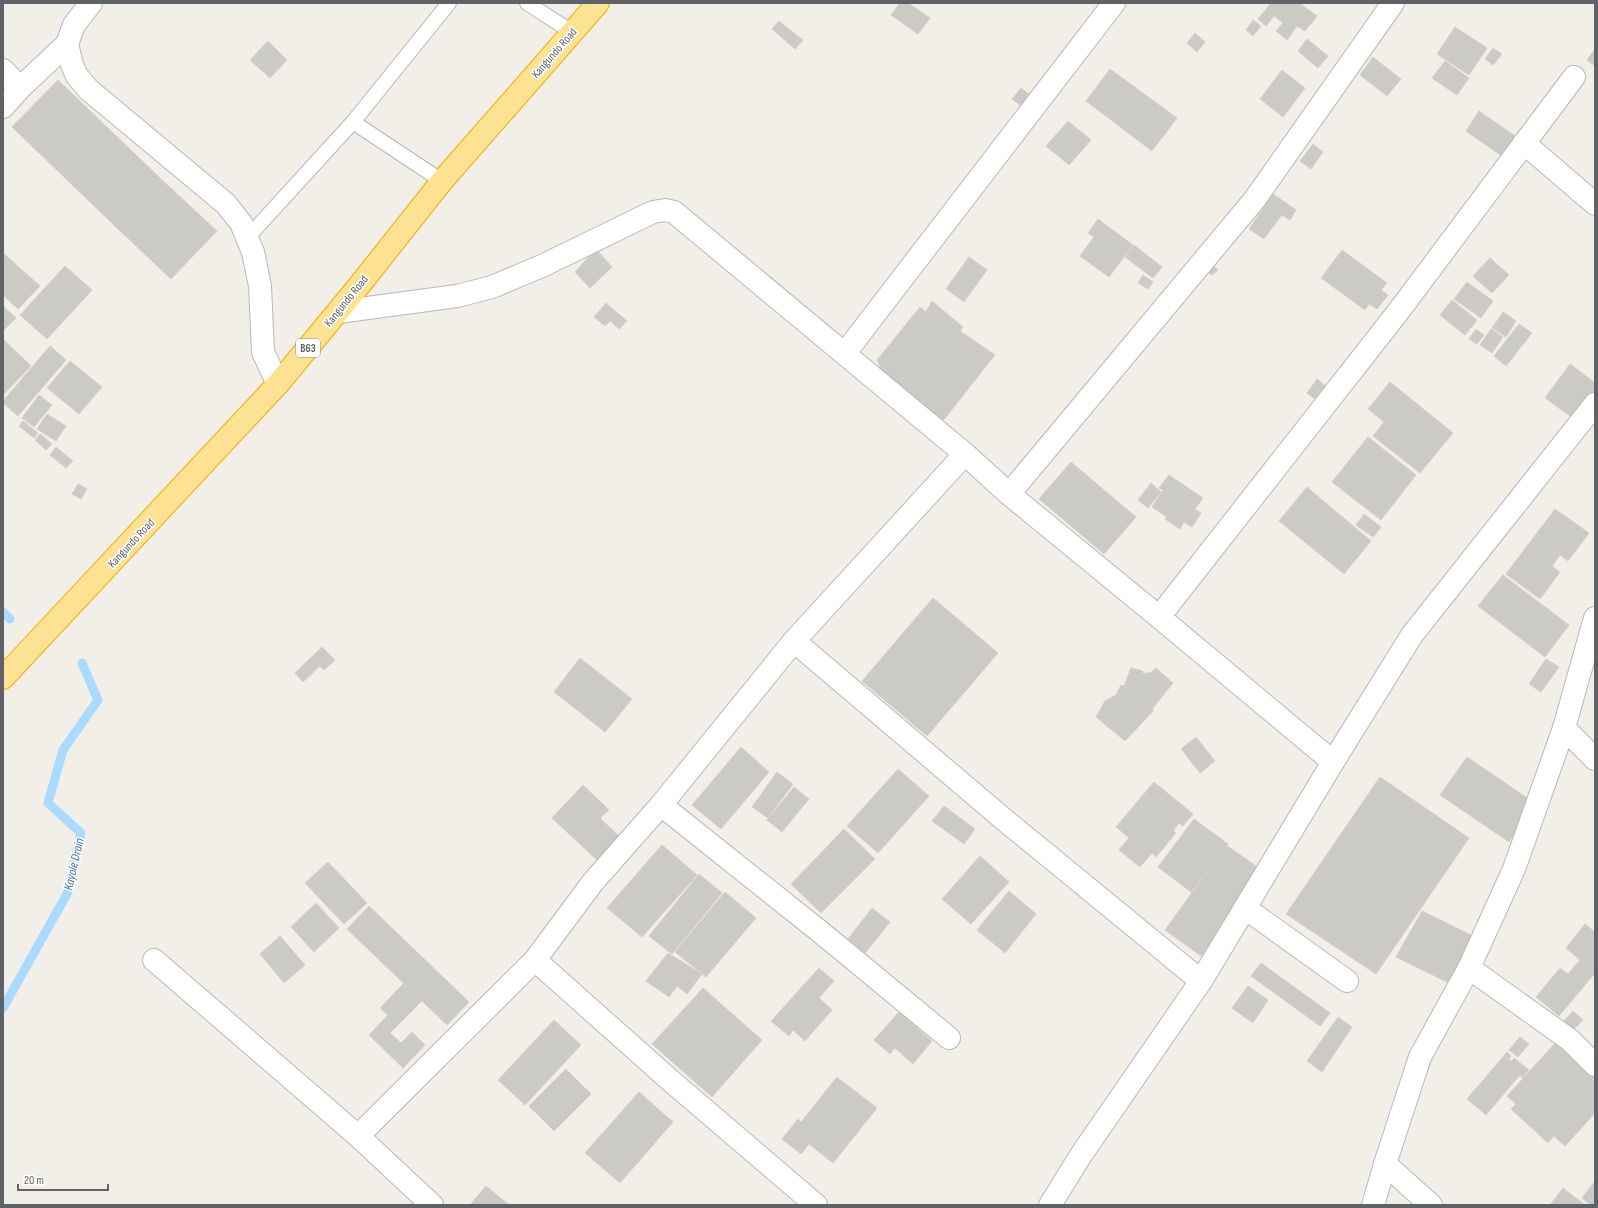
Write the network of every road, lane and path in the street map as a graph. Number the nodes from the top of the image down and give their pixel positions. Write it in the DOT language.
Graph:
graph roads {
  1 [pos="91,3"];
  2 [pos="449,3"];
  3 [pos="527,3"];
  4 [pos="598,3"];
  5 [pos="1114,3"];
  6 [pos="1393,3"];
  7 [pos="572,32"];
  8 [pos="67,44"];
  9 [pos="3,70"];
  10 [pos="1574,78"];
  11 [pos="20,88"];
  12 [pos="3,107"];
  13 [pos="353,122"];
  14 [pos="1524,143"];
  15 [pos="442,181"];
  16 [pos="1595,204"];
  17 [pos="247,238"];
  18 [pos="338,312"];
  19 [pos="845,354"];
  20 [pos="278,384"];
  21 [pos="1595,404"];
  22 [pos="965,454"];
  23 [pos="1009,494"];
  24 [pos="1159,617"];
  25 [pos="1595,618"];
  26 [pos="794,641"];
  27 [pos="3,678"];
  28 [pos="1564,728"];
  29 [pos="1595,759"];
  30 [pos="1332,762"];
  31 [pos="661,805"];
  32 [pos="1245,908"];
  33 [pos="154,960"];
  34 [pos="535,960"];
  35 [pos="1469,968"];
  36 [pos="1201,981"];
  37 [pos="1347,981"];
  38 [pos="949,1038"];
  39 [pos="1595,1066"];
  40 [pos="358,1136"];
  41 [pos="1385,1164"];
  42 [pos="432,1205"];
  43 [pos="816,1205"];
  44 [pos="1050,1205"];
  45 [pos="1373,1205"];
  46 [pos="1431,1205"];
  1 -- 8 [label="street"];
  2 -- 13 [label="lane"];
  3 -- 7 [label="lane"];
  4 -- 7 [label="highway, Kangundo Road / B63"];
  5 -- 19 [label="street"];
  6 -- 23 [label="street"];
  7 -- 15 [label="highway, Kangundo Road / B63"];
  8 -- 11 [label="street"];
  8 -- 17 [label="street"];
  9 -- 11 [label="street"];
  10 -- 14 [label="street"];
  11 -- 12 [label="street"];
  13 -- 15 [label="lane"];
  13 -- 17 [label="lane"];
  14 -- 16 [label="street"];
  14 -- 24 [label="street"];
  15 -- 18 [label="highway, Kangundo Road / B63"];
  17 -- 20 [label="street"];
  18 -- 19 [label="street"];
  18 -- 20 [label="highway, Kangundo Road / B63"];
  19 -- 22 [label="street"];
  20 -- 27 [label="highway, Kangundo Road / B63"];
  21 -- 30 [label="street"];
  22 -- 23 [label="street"];
  22 -- 26 [label="street"];
  23 -- 24 [label="street"];
  24 -- 30 [label="street"];
  25 -- 28 [label="street"];
  26 -- 31 [label="street"];
  26 -- 36 [label="street"];
  28 -- 29 [label="street"];
  28 -- 35 [label="street"];
  30 -- 32 [label="street"];
  31 -- 34 [label="street"];
  31 -- 38 [label="street"];
  32 -- 36 [label="street"];
  32 -- 37 [label="street"];
  33 -- 40 [label="street"];
  34 -- 40 [label="street"];
  34 -- 43 [label="street"];
  35 -- 39 [label="street"];
  35 -- 41 [label="street"];
  36 -- 44 [label="street"];
  40 -- 42 [label="street"];
  41 -- 45 [label="street"];
  41 -- 46 [label="street"];
}
